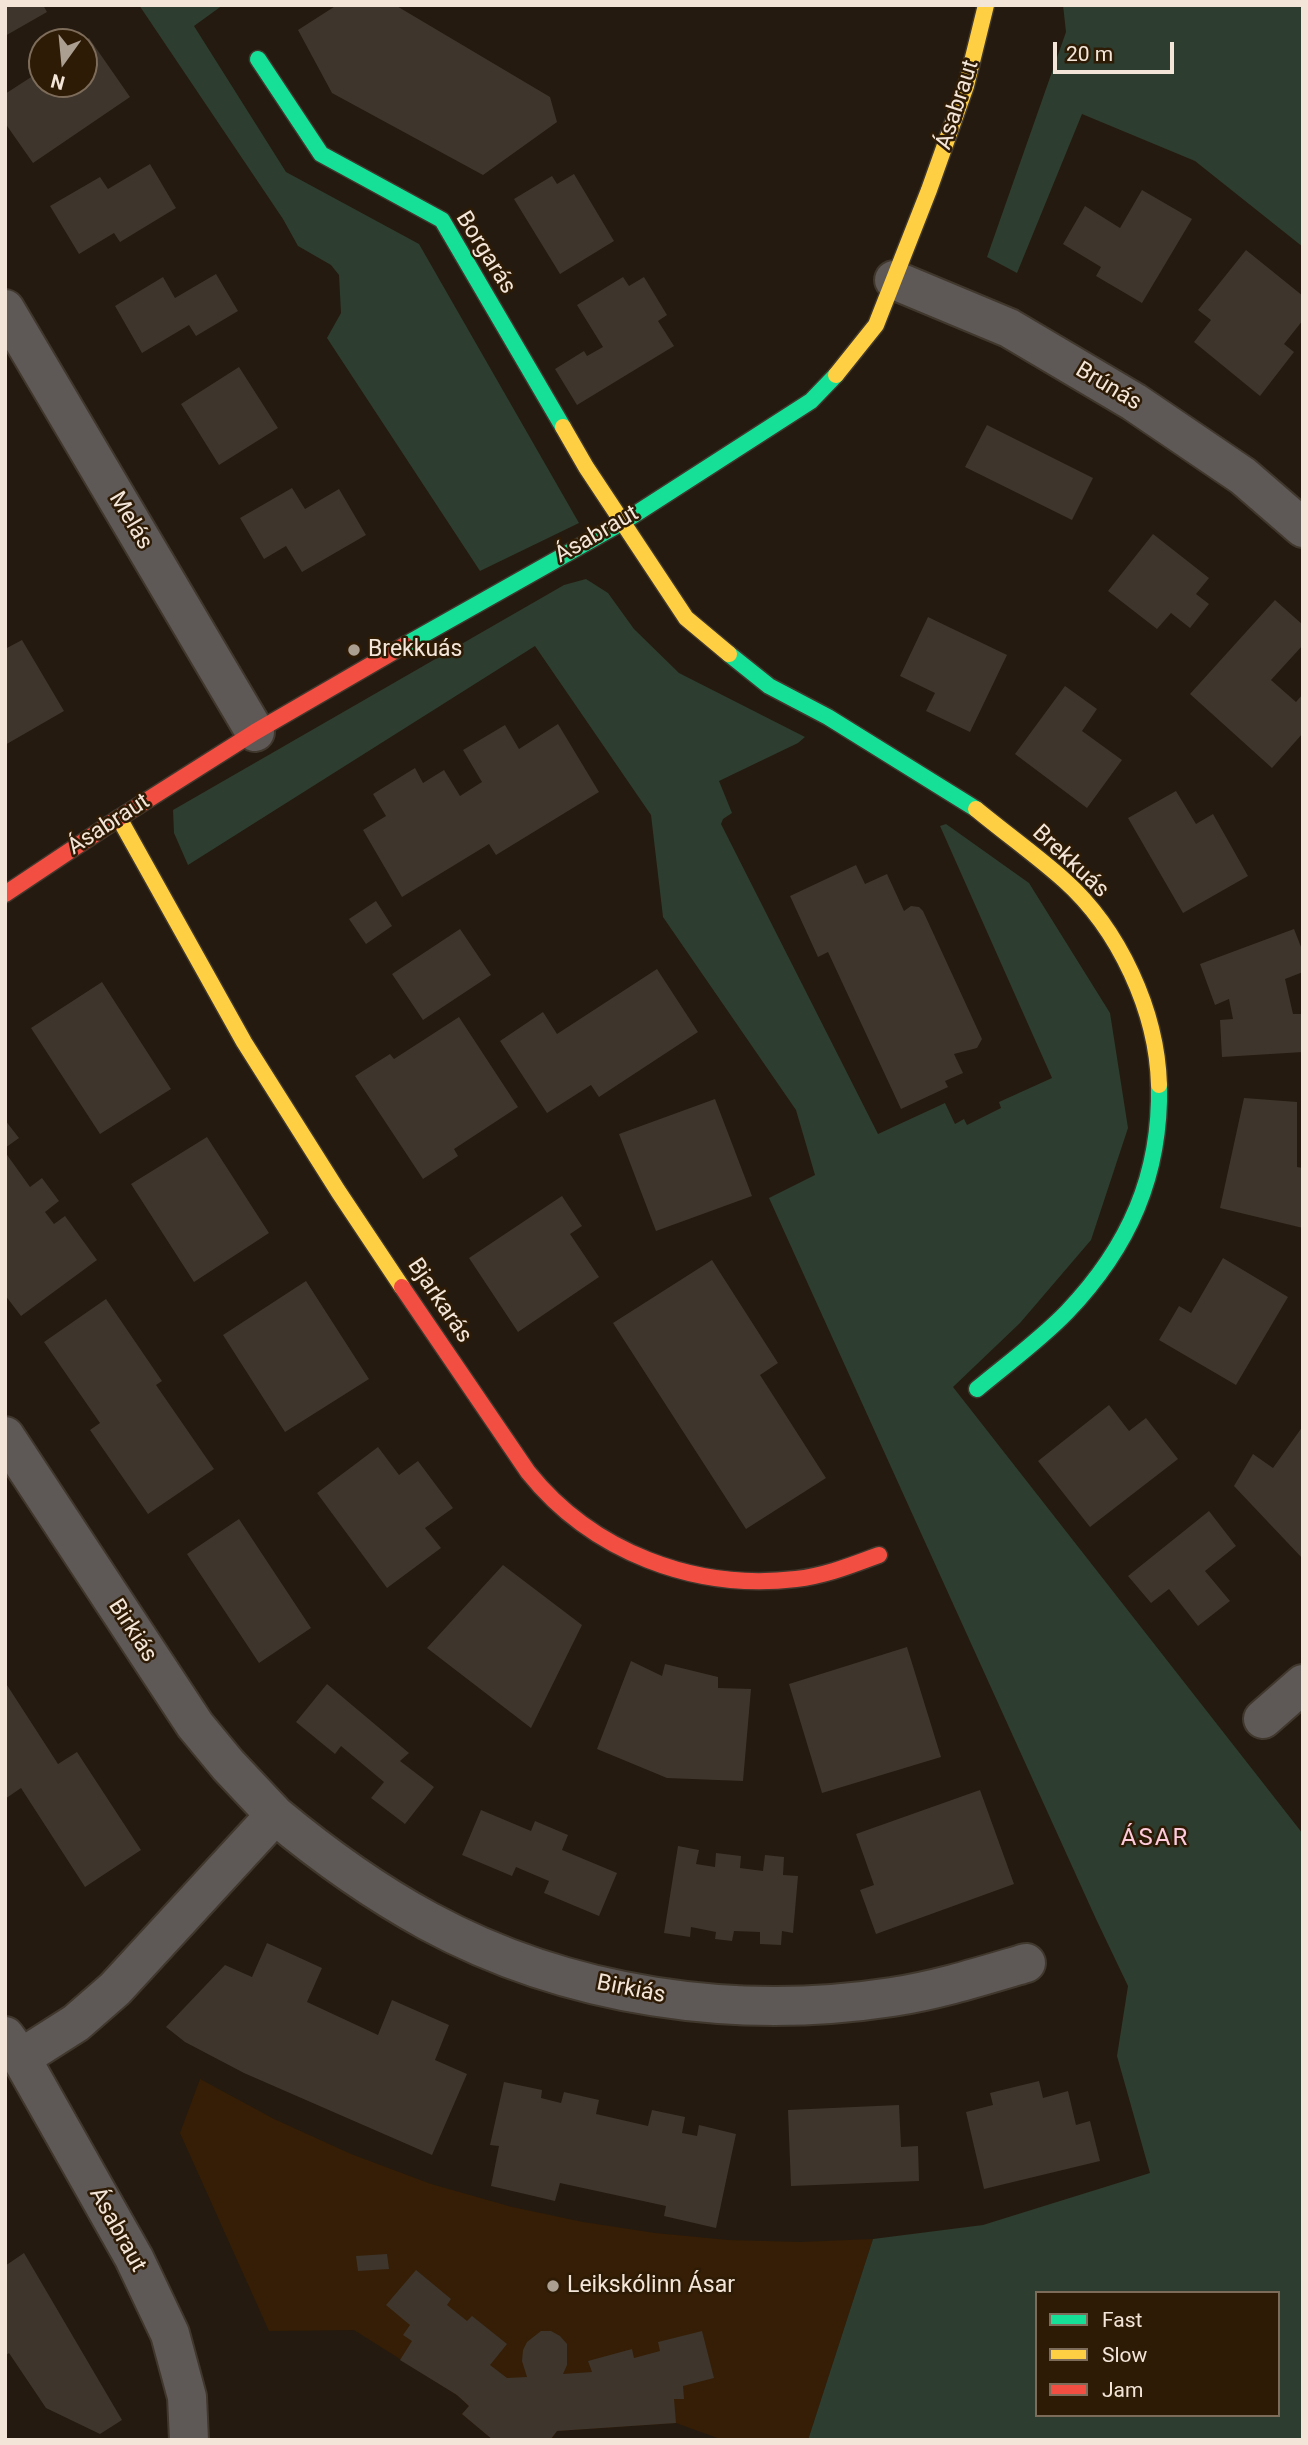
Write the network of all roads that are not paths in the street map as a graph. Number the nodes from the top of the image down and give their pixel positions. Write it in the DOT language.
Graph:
graph roads {
  1 [pos="986,5"];
  2 [pos="258,59"];
  3 [pos="894,280"];
  4 [pos="5,309"];
  5 [pos="623,522"];
  6 [pos="1303,528"];
  7 [pos="255,732"];
  8 [pos="119,818"];
  9 [pos="5,894"];
  10 [pos="977,1389"];
  11 [pos="5,1436"];
  12 [pos="879,1555"];
  13 [pos="1303,1684"];
  14 [pos="1264,1719"];
  15 [pos="275,1815"];
  16 [pos="1026,1963"];
  17 [pos="13,2047"];
  18 [pos="189,2440"];
  1 -- 3 [label="street, Ásabraut"];
  2 -- 5 [label="street, Borgarás"];
  3 -- 5 [label="street, Ásabraut"];
  3 -- 6 [label="street, Brúnás"];
  4 -- 7 [label="street, Melás"];
  5 -- 7 [label="street, Ásabraut"];
  5 -- 10 [label="street, Brekkuás"];
  7 -- 8 [label="street, Ásabraut"];
  8 -- 9 [label="street, Ásabraut"];
  8 -- 12 [label="street, Bjarkarás"];
  11 -- 15 [label="street, Birkiás"];
  13 -- 14 [label="street"];
  15 -- 16 [label="street, Birkiás"];
  15 -- 17 [label="street"];
  17 -- 18 [label="street, Ásabraut"];
}
